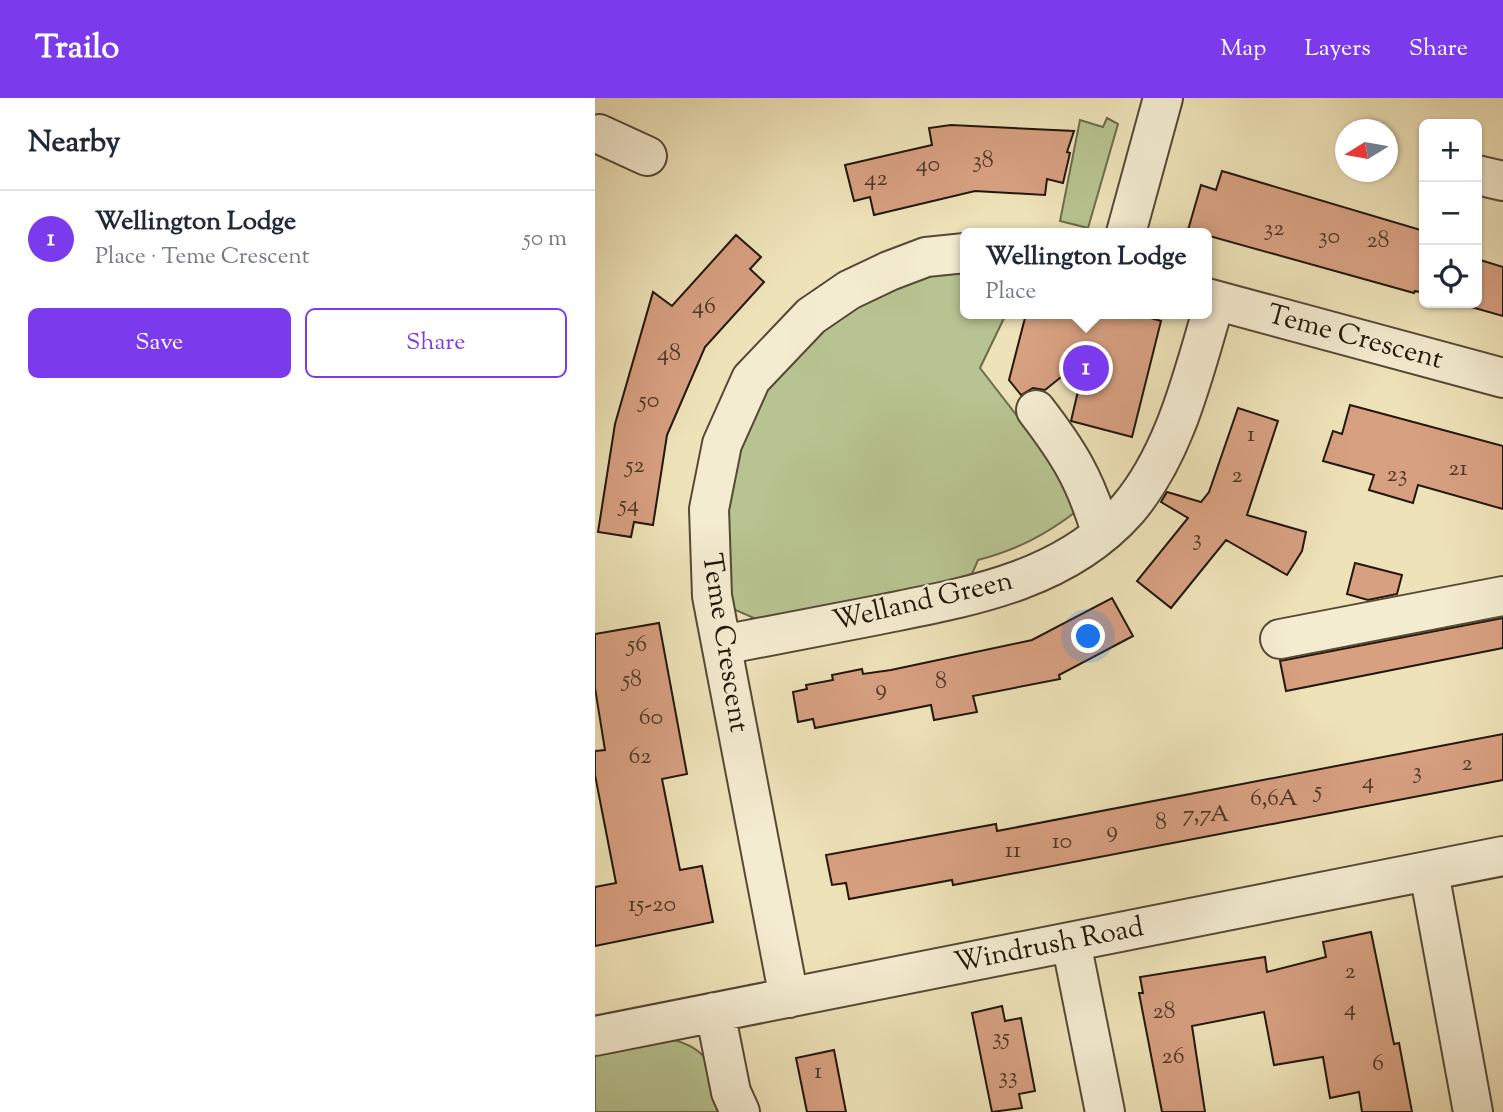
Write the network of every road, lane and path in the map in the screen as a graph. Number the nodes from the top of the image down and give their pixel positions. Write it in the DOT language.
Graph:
graph roads {
  1 [pos="1163,98"];
  2 [pos="599,134"];
  3 [pos="647,156"];
  4 [pos="1482,176"];
  5 [pos="1503,181"];
  6 [pos="1127,228"];
  7 [pos="960,254"];
  8 [pos="1212,300"];
  9 [pos="1206,319"];
  10 [pos="1503,378"];
  11 [pos="1036,410"];
  12 [pos="1101,533"];
  13 [pos="1503,596"];
  14 [pos="1280,639"];
  15 [pos="722,645"];
  16 [pos="1503,856"];
  17 [pos="1429,872"];
  18 [pos="1071,942"];
  19 [pos="789,998"];
  20 [pos="715,1012"];
  21 [pos="595,1035"];
  22 [pos="740,1112"];
  23 [pos="1105,1112"];
  24 [pos="1473,1112"];
  1 -- 6 [label="street"];
  2 -- 3 [label="street"];
  4 -- 5 [label="street"];
  7 -- 15 [label="street, Teme Crescent"];
  8 -- 10 [label="street, Teme Crescent"];
  9 -- 12 [label="street, Welland Green"];
  11 -- 12 [label="street"];
  12 -- 15 [label="street, Welland Green"];
  13 -- 14 [label="street"];
  15 -- 19 [label="street, Teme Crescent"];
  16 -- 17 [label="street, Windrush Road"];
  17 -- 18 [label="street, Windrush Road"];
  17 -- 24 [label="street"];
  18 -- 19 [label="street, Windrush Road"];
  18 -- 23 [label="street"];
  19 -- 20 [label="street, Windrush Road"];
  20 -- 21 [label="street, Windrush Road"];
  20 -- 22 [label="street"];
}
